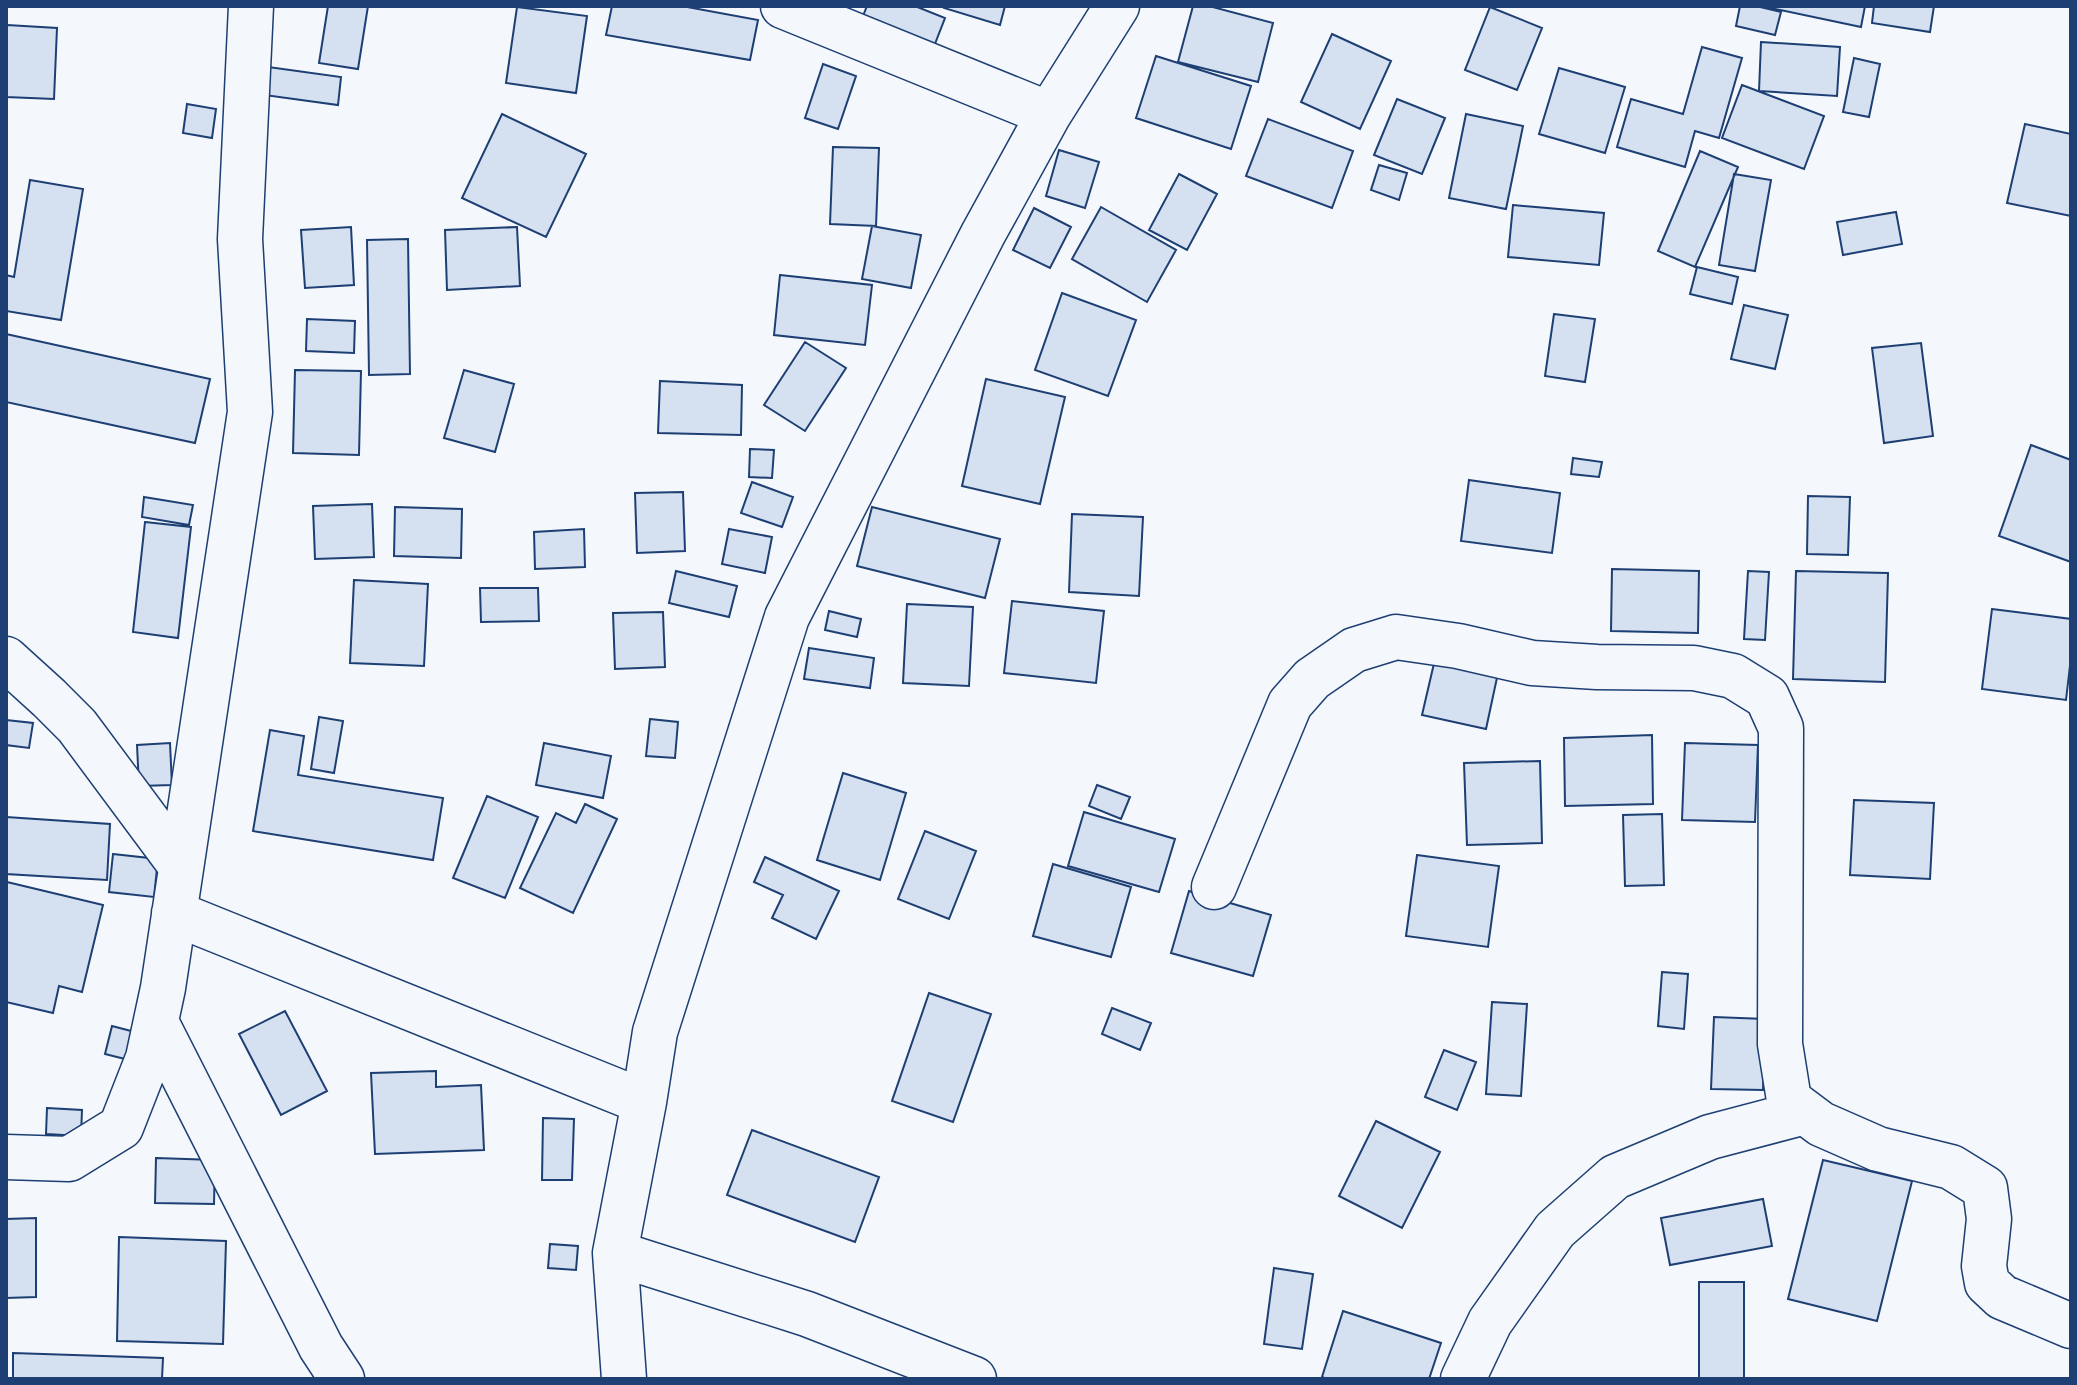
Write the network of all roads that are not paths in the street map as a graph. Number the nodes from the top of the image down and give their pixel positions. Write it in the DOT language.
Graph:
graph roads {
  1 [pos="251,6"];
  2 [pos="783,6"];
  3 [pos="1117,6"];
  4 [pos="1049,114"];
  5 [pos="6,659"];
  6 [pos="181,866"];
  7 [pos="1214,887"];
  8 [pos="174,913"];
  9 [pos="156,1022"];
  10 [pos="644,1102"];
  11 [pos="1805,1112"];
  12 [pos="6,1157"];
  13 [pos="615,1253"];
  14 [pos="2071,1326"];
  15 [pos="342,1379"];
  16 [pos="624,1379"];
  17 [pos="974,1379"];
  18 [pos="1463,1379"];
  1 -- 6 [label="street"];
  2 -- 4 [label="street"];
  3 -- 4 [label="street"];
  4 -- 10 [label="street"];
  5 -- 6 [label="street"];
  6 -- 8 [label="street"];
  7 -- 11 [label="street"];
  8 -- 9 [label="street"];
  8 -- 10 [label="street"];
  9 -- 12 [label="street"];
  9 -- 15 [label="street"];
  10 -- 13 [label="street"];
  11 -- 14 [label="street"];
  11 -- 18 [label="street"];
  13 -- 16 [label="street"];
  13 -- 17 [label="street"];
}
